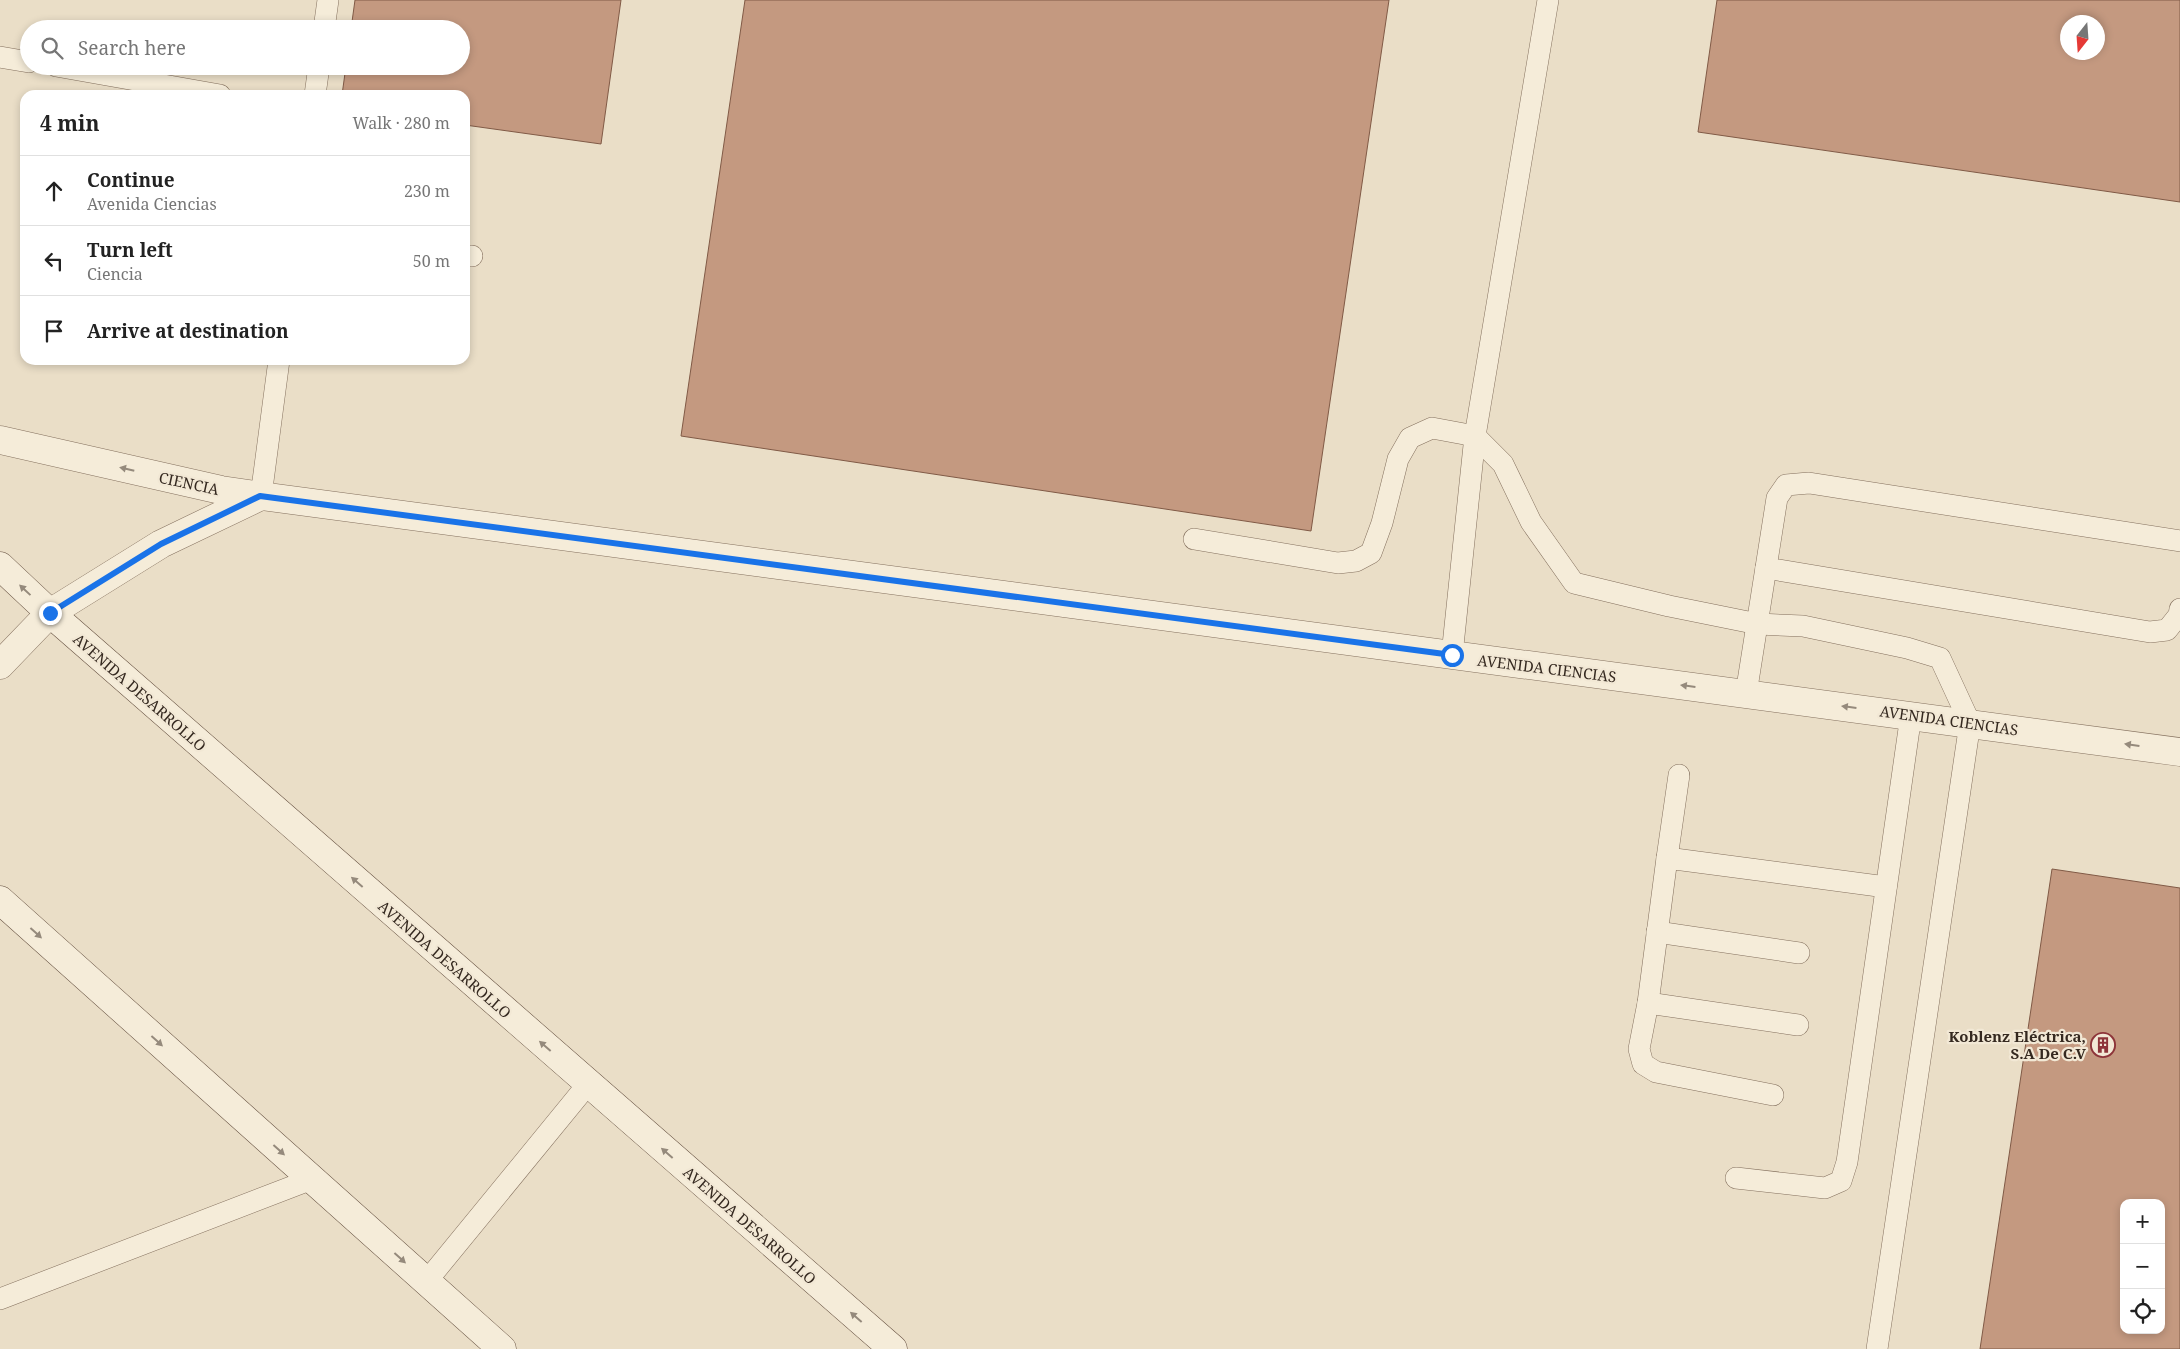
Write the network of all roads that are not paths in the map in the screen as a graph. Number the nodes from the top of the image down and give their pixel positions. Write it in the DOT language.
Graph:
graph roads {
  1 [pos="328,0"];
  2 [pos="1548,0"];
  3 [pos="325,20"];
  4 [pos="0,56"];
  5 [pos="20,60"];
  6 [pos="107,75"];
  7 [pos="318,75"];
  8 [pos="192,90"];
  9 [pos="316,90"];
  10 [pos="278,365"];
  11 [pos="1475,436"];
  12 [pos="0,440"];
  13 [pos="260,496"];
  14 [pos="1194,539"];
  15 [pos="2180,541"];
  16 [pos="0,566"];
  17 [pos="1766,568"];
  18 [pos="2180,609"];
  19 [pos="50,613"];
  20 [pos="1758,624"];
  21 [pos="1452,655"];
  22 [pos="0,664"];
  23 [pos="1746,694"];
  24 [pos="1911,715"];
  25 [pos="1970,723"];
  26 [pos="2180,752"];
  27 [pos="1679,775"];
  28 [pos="1667,858"];
  29 [pos="1886,886"];
  30 [pos="0,900"];
  31 [pos="1657,932"];
  32 [pos="1799,952"];
  33 [pos="1648,1003"];
  34 [pos="1798,1025"];
  35 [pos="588,1084"];
  36 [pos="1773,1095"];
  37 [pos="1736,1178"];
  38 [pos="312,1179"];
  39 [pos="426,1282"];
  40 [pos="0,1299"];
  41 [pos="502,1349"];
  42 [pos="893,1349"];
  43 [pos="1878,1349"];
  1 -- 3 [label="lane"];
  2 -- 11 [label="lane"];
  4 -- 5 [label="lane"];
  6 -- 8 [label="lane"];
  7 -- 9 [label="lane"];
  10 -- 13 [label="lane"];
  11 -- 14 [label="lane"];
  11 -- 20 [label="lane"];
  11 -- 21 [label="lane"];
  13 -- 12 [label="street, CIENCIA, one-way"];
  13 -- 19 [label="street, CIENCIA"];
  13 -- 21 [label="street, AVENIDA CIENCIAS"];
  15 -- 17 [label="lane"];
  19 -- 16 [label="street, AVENIDA DESARROLLO, one-way"];
  17 -- 18 [label="lane"];
  17 -- 20 [label="lane"];
  19 -- 22 [label="street, CIENCIA"];
  35 -- 19 [label="street, AVENIDA DESARROLLO, one-way"];
  20 -- 23 [label="lane"];
  20 -- 25 [label="lane"];
  23 -- 21 [label="street, AVENIDA CIENCIAS, one-way"];
  24 -- 23 [label="street, AVENIDA CIENCIAS, one-way"];
  24 -- 25 [label="street, AVENIDA CIENCIAS"];
  24 -- 29 [label="lane"];
  26 -- 25 [label="street, AVENIDA CIENCIAS, one-way"];
  25 -- 43 [label="lane"];
  27 -- 28 [label="lane"];
  28 -- 29 [label="lane"];
  28 -- 31 [label="lane"];
  29 -- 37 [label="lane"];
  30 -- 38 [label="street, one-way"];
  31 -- 32 [label="lane"];
  31 -- 33 [label="lane"];
  33 -- 34 [label="lane"];
  33 -- 36 [label="lane"];
  35 -- 39 [label="lane"];
  42 -- 35 [label="street, AVENIDA DESARROLLO, one-way"];
  38 -- 39 [label="street, one-way"];
  38 -- 40 [label="lane"];
  39 -- 41 [label="street"];
}
